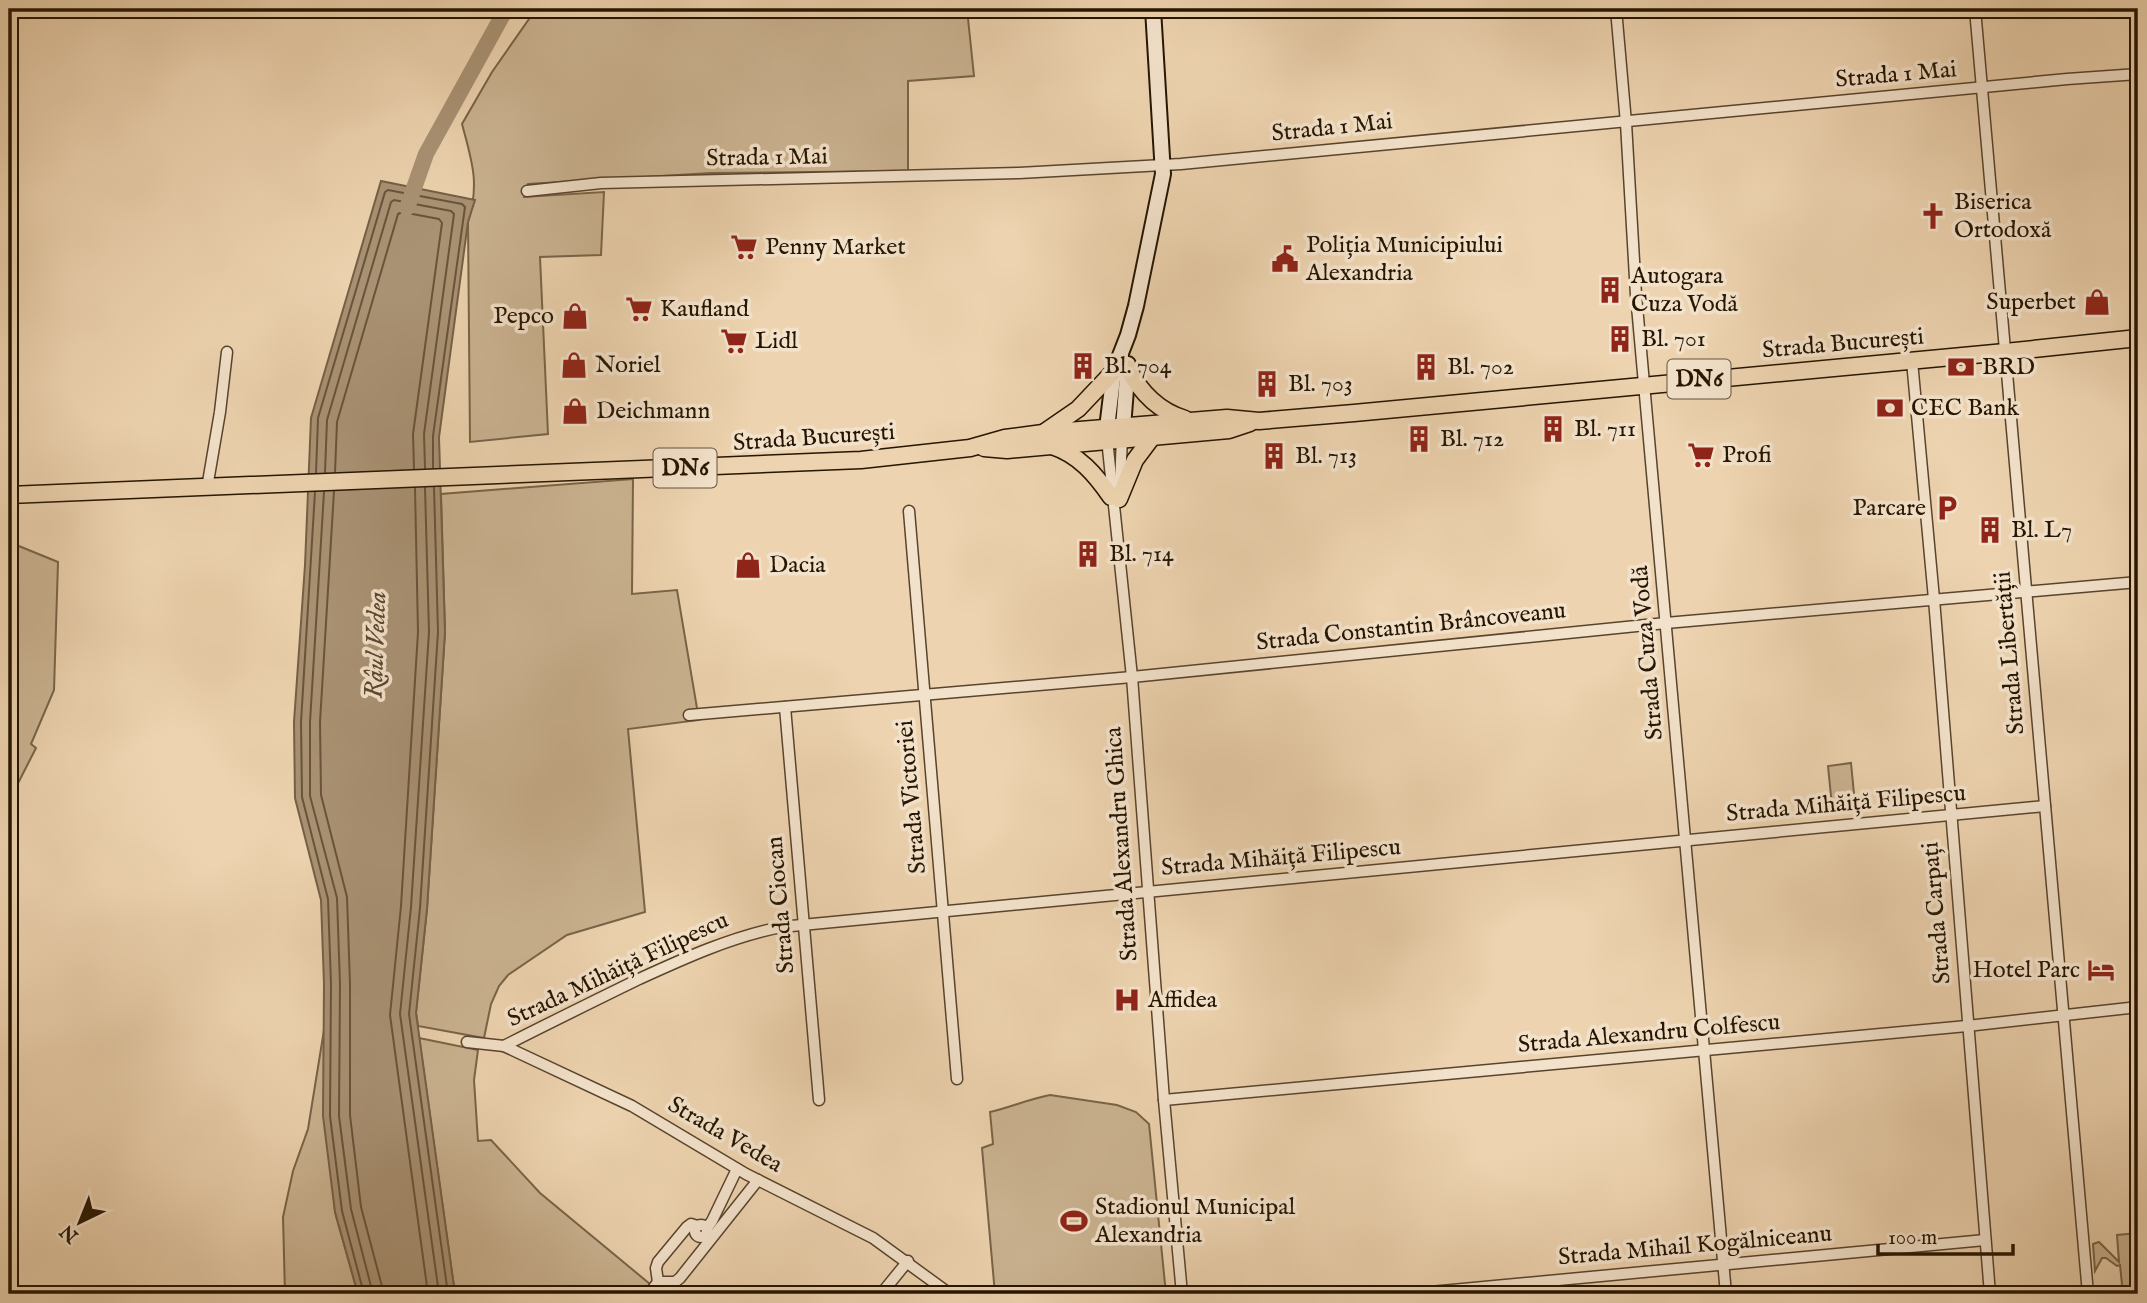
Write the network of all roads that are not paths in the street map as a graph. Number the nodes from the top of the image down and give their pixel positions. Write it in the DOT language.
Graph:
graph roads {
  1 [pos="1153,9"];
  2 [pos="1616,9"];
  3 [pos="1975,9"];
  4 [pos="2138,74"];
  5 [pos="1982,88"];
  6 [pos="1626,122"];
  7 [pos="1163,165"];
  8 [pos="527,191"];
  9 [pos="2138,325"];
  10 [pos="2130,339"];
  11 [pos="227,352"];
  12 [pos="2005,352"];
  13 [pos="1912,361"];
  14 [pos="1121,369"];
  15 [pos="1645,384"];
  16 [pos="1191,421"];
  17 [pos="1259,421"];
  18 [pos="1115,433"];
  19 [pos="1153,436"];
  20 [pos="1046,439"];
  21 [pos="207,488"];
  22 [pos="9,495"];
  23 [pos="1115,498"];
  24 [pos="908,511"];
  25 [pos="2138,582"];
  26 [pos="2026,591"];
  27 [pos="1934,599"];
  28 [pos="1667,623"];
  29 [pos="1132,677"];
  30 [pos="923,695"];
  31 [pos="785,707"];
  32 [pos="689,715"];
  33 [pos="2045,806"];
  34 [pos="1950,815"];
  35 [pos="1686,840"];
  36 [pos="1149,891"];
  37 [pos="943,911"];
  38 [pos="804,923"];
  39 [pos="2138,1007"];
  40 [pos="2063,1016"];
  41 [pos="1967,1026"];
  42 [pos="467,1042"];
  43 [pos="504,1046"];
  44 [pos="1704,1051"];
  45 [pos="957,1079"];
  46 [pos="819,1100"];
  47 [pos="1164,1100"];
  48 [pos="737,1169"];
  49 [pos="758,1180"];
  50 [pos="705,1232"];
  51 [pos="1985,1240"];
  52 [pos="908,1261"];
  53 [pos="1723,1264"];
  54 [pos="658,1282"];
  55 [pos="649,1294"];
  56 [pos="881,1294"];
  57 [pos="950,1294"];
  58 [pos="1182,1294"];
  59 [pos="1409,1294"];
  60 [pos="1726,1294"];
  61 [pos="1990,1294"];
  62 [pos="2088,1294"];
  1 -- 7 [label="street, Strada Alexandru Ghica"];
  2 -- 6 [label="street, Strada Cuza Vodă"];
  3 -- 5 [label="street, Strada Libertății"];
  4 -- 5 [label="street, Strada 1 Mai"];
  5 -- 6 [label="street, Strada 1 Mai"];
  5 -- 12 [label="street, Strada Libertății"];
  6 -- 7 [label="street, Strada 1 Mai"];
  6 -- 15 [label="street, Strada Cuza Vodă"];
  7 -- 8 [label="street, Strada 1 Mai"];
  7 -- 14 [label="street, Strada Alexandru Ghica"];
  9 -- 10 [label="main road"];
  10 -- 12 [label="main road, Strada București / DN6"];
  11 -- 21 [label="street"];
  12 -- 13 [label="main road, Strada București / DN6"];
  12 -- 26 [label="street, Strada Libertății"];
  13 -- 15 [label="main road, Strada București / DN6"];
  13 -- 27 [label="street, Strada Carpați"];
  14 -- 16 [label="main road"];
  14 -- 18 [label="street, Strada Alexandru Ghica"];
  14 -- 20 [label="main road"];
  15 -- 17 [label="main road, Strada București / DN6"];
  15 -- 28 [label="street, Strada Cuza Vodă"];
  16 -- 17 [label="main road, Strada București / DN6"];
  16 -- 18 [label="main road, Strada București / DN6"];
  17 -- 19 [label="main road, Strada București / DN6"];
  18 -- 19 [label="main road, Strada București / DN6"];
  18 -- 20 [label="main road, Strada București / DN6"];
  18 -- 23 [label="street, Strada Alexandru Ghica"];
  18 -- 23 [label="street, Strada Alexandru Ghica"];
  19 -- 23 [label="main road"];
  20 -- 21 [label="main road, Strada București / DN6"];
  20 -- 23 [label="main road"];
  21 -- 22 [label="main road, DN6"];
  23 -- 29 [label="street, Strada Alexandru Ghica"];
  24 -- 30 [label="street, Strada Victoriei"];
  25 -- 26 [label="street, Strada Constantin Brâncoveanu"];
  26 -- 27 [label="street, Strada Constantin Brâncoveanu"];
  26 -- 33 [label="street, Strada Libertății"];
  27 -- 28 [label="street, Strada Constantin Brâncoveanu"];
  27 -- 34 [label="street, Strada Carpați"];
  28 -- 29 [label="street, Strada Constantin Brâncoveanu"];
  28 -- 35 [label="street, Strada Cuza Vodă"];
  29 -- 30 [label="street, Strada Constantin Brâncoveanu"];
  29 -- 36 [label="street, Strada Alexandru Ghica"];
  30 -- 31 [label="street, Strada Constantin Brâncoveanu"];
  30 -- 37 [label="street, Strada Victoriei"];
  31 -- 32 [label="street, Strada Constantin Brâncoveanu"];
  31 -- 38 [label="street, Strada Ciocan"];
  33 -- 34 [label="street, Strada Mihăiță Filipescu"];
  33 -- 40 [label="street, Strada Libertății"];
  34 -- 35 [label="street, Strada Mihăiță Filipescu"];
  34 -- 41 [label="street, Strada Carpați"];
  35 -- 36 [label="street, Strada Mihăiță Filipescu"];
  35 -- 44 [label="street, Strada Cuza Vodă"];
  36 -- 37 [label="street, Strada Mihăiță Filipescu"];
  36 -- 47 [label="street, Strada Alexandru Ghica"];
  37 -- 38 [label="street, Strada Mihăiță Filipescu"];
  37 -- 45 [label="street, Strada Victoriei"];
  38 -- 43 [label="street, Strada Mihăiță Filipescu"];
  38 -- 46 [label="street, Strada Ciocan"];
  39 -- 40 [label="street, Strada Alexandru Colfescu"];
  40 -- 41 [label="street, Strada Alexandru Colfescu"];
  40 -- 62 [label="street, Strada Libertății"];
  41 -- 44 [label="street, Strada Alexandru Colfescu"];
  41 -- 51 [label="street, Strada Carpați"];
  42 -- 43 [label="street, Strada Vedea"];
  43 -- 48 [label="street, Strada Vedea"];
  44 -- 47 [label="street, Strada Alexandru Colfescu"];
  44 -- 53 [label="street, Strada Cuza Vodă"];
  47 -- 58 [label="street, Strada Alexandru Ghica"];
  48 -- 49 [label="street, Strada Vedea"];
  48 -- 50 [label="street"];
  49 -- 50 [label="street"];
  49 -- 52 [label="street, Strada Vedea"];
  50 -- 54 [label="street"];
  50 -- 54 [label="street"];
  51 -- 53 [label="street, Strada Mihail Kogălniceanu"];
  51 -- 61 [label="street, Strada Carpați"];
  52 -- 56 [label="street"];
  52 -- 57 [label="street, Strada Vedea"];
  53 -- 59 [label="street, Strada Mihail Kogălniceanu"];
  53 -- 60 [label="street, Strada Cuza Vodă"];
  54 -- 55 [label="street"];
}
